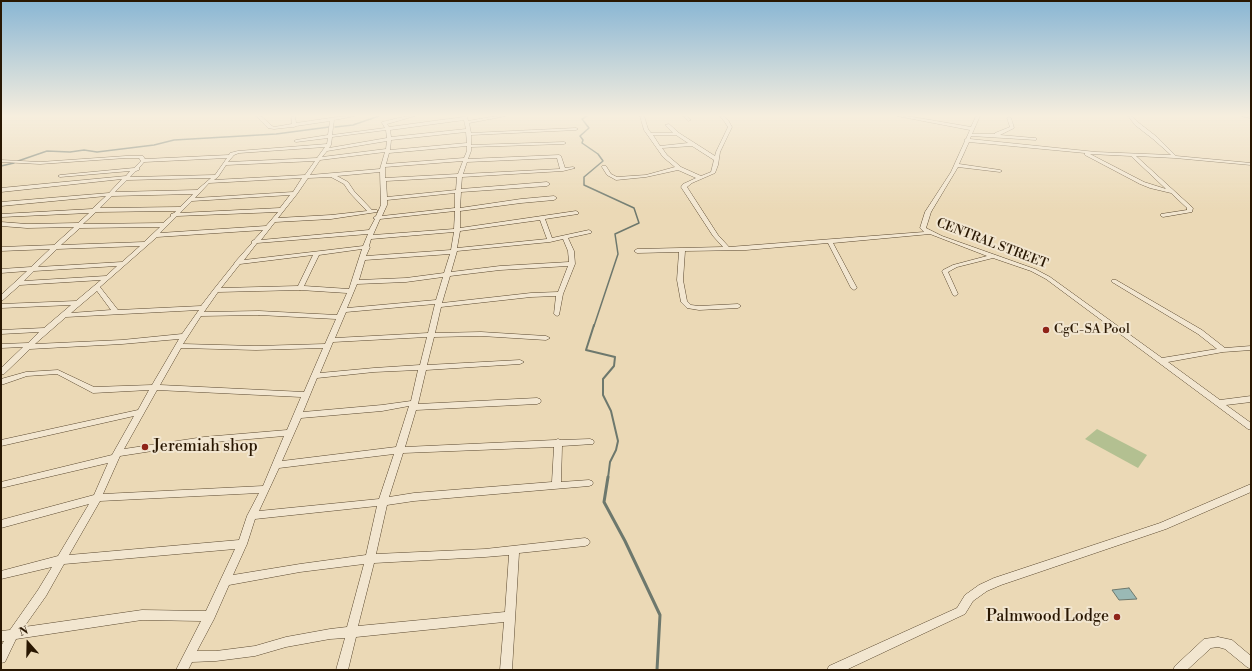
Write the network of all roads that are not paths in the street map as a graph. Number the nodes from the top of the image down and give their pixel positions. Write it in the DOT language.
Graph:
graph roads {
  1 [pos="291,147"];
  2 [pos="326,147"];
  3 [pos="388,147"];
  4 [pos="438,147"];
  5 [pos="468,147"];
  6 [pos="659,147"];
  7 [pos="699,147"];
  8 [pos="720,147"];
  9 [pos="964,147"];
  10 [pos="1040,147"];
  11 [pos="1165,147"];
  12 [pos="388,151"];
  13 [pos="1082,151"];
  14 [pos="1132,155"];
  15 [pos="230,156"];
  16 [pos="1175,157"];
  17 [pos="319,159"];
  18 [pos="716,159"];
  19 [pos="465,160"];
  20 [pos="1,161"];
  21 [pos="143,161"];
  22 [pos="225,164"];
  23 [pos="1251,164"];
  24 [pos="956,165"];
  25 [pos="604,167"];
  26 [pos="137,168"];
  27 [pos="383,168"];
  28 [pos="573,168"];
  29 [pos="679,168"];
  30 [pos="563,170"];
  31 [pos="1000,171"];
  32 [pos="332,175"];
  33 [pos="460,175"];
  34 [pos="60,176"];
  35 [pos="216,176"];
  36 [pos="305,177"];
  37 [pos="127,178"];
  38 [pos="701,178"];
  39 [pos="382,180"];
  40 [pos="208,182"];
  41 [pos="547,184"];
  42 [pos="1,190"];
  43 [pos="458,191"];
  44 [pos="197,192"];
  45 [pos="1174,192"];
  46 [pos="295,193"];
  47 [pos="110,194"];
  48 [pos="554,198"];
  49 [pos="385,199"];
  50 [pos="189,200"];
  51 [pos="1,204"];
  52 [pos="180,209"];
  53 [pos="95,210"];
  54 [pos="282,210"];
  55 [pos="458,210"];
  56 [pos="576,213"];
  57 [pos="376,214"];
  58 [pos="2,215"];
  59 [pos="173,215"];
  60 [pos="1163,215"];
  61 [pos="542,218"];
  62 [pos="274,220"];
  63 [pos="1,224"];
  64 [pos="79,225"];
  65 [pos="163,225"];
  66 [pos="266,228"];
  67 [pos="457,230"];
  68 [pos="589,232"];
  69 [pos="929,233"];
  70 [pos="154,235"];
  71 [pos="370,235"];
  72 [pos="565,238"];
  73 [pos="550,240"];
  74 [pos="254,242"];
  75 [pos="830,242"];
  76 [pos="146,244"];
  77 [pos="367,247"];
  78 [pos="54,248"];
  79 [pos="727,248"];
  80 [pos="1,249"];
  81 [pos="682,250"];
  82 [pos="454,251"];
  83 [pos="637,251"];
  84 [pos="317,253"];
  85 [pos="994,256"];
  86 [pos="363,258"];
  87 [pos="237,263"];
  88 [pos="122,264"];
  89 [pos="572,264"];
  90 [pos="33,269"];
  91 [pos="1,271"];
  92 [pos="447,276"];
  93 [pos="107,278"];
  94 [pos="1114,281"];
  95 [pos="19,282"];
  96 [pos="355,282"];
  97 [pos="97,287"];
  98 [pos="300,288"];
  99 [pos="854,288"];
  100 [pos="216,290"];
  101 [pos="351,291"];
  102 [pos="560,294"];
  103 [pos="956,294"];
  104 [pos="2,297"];
  105 [pos="77,303"];
  106 [pos="439,303"];
  107 [pos="1,306"];
  108 [pos="738,306"];
  109 [pos="201,311"];
  110 [pos="116,312"];
  111 [pos="342,314"];
  112 [pos="557,314"];
  113 [pos="63,315"];
  114 [pos="46,330"];
  115 [pos="1,332"];
  116 [pos="431,335"];
  117 [pos="184,336"];
  118 [pos="546,338"];
  119 [pos="329,343"];
  120 [pos="1,346"];
  121 [pos="29,346"];
  122 [pos="179,346"];
  123 [pos="1251,348"];
  124 [pos="1223,350"];
  125 [pos="1161,361"];
  126 [pos="520,362"];
  127 [pos="423,367"];
  128 [pos="1,372"];
  129 [pos="315,376"];
  130 [pos="1,382"];
  131 [pos="155,387"];
  132 [pos="306,395"];
  133 [pos="1251,399"];
  134 [pos="537,401"];
  135 [pos="1219,403"];
  136 [pos="414,405"];
  137 [pos="141,412"];
  138 [pos="298,415"];
  139 [pos="1251,427"];
  140 [pos="290,433"];
  141 [pos="558,442"];
  142 [pos="590,442"];
  143 [pos="1,443"];
  144 [pos="399,450"];
  145 [pos="115,456"];
  146 [pos="276,465"];
  147 [pos="589,483"];
  148 [pos="1,485"];
  149 [pos="556,486"];
  150 [pos="1251,488"];
  151 [pos="266,489"];
  152 [pos="97,498"];
  153 [pos="383,502"];
  154 [pos="252,516"];
  155 [pos="1,524"];
  156 [pos="585,542"];
  157 [pos="242,544"];
  158 [pos="514,550"];
  159 [pos="370,559"];
  160 [pos="61,560"];
  161 [pos="1,574"];
  162 [pos="226,581"];
  163 [pos="210,616"];
  164 [pos="509,617"];
  165 [pos="351,633"];
  166 [pos="13,634"];
  167 [pos="1,636"];
  168 [pos="188,657"];
  169 [pos="1,658"];
  170 [pos="1251,663"];
  171 [pos="182,670"];
  172 [pos="342,670"];
  173 [pos="506,670"];
  174 [pos="833,670"];
  175 [pos="1179,670"];
  1 -- 15 [label="street"];
  2 -- 17 [label="street"];
  3 -- 12 [label="street"];
  4 -- 12 [label="street"];
  5 -- 19 [label="street"];
  6 -- 29 [label="street"];
  7 -- 18 [label="street"];
  8 -- 18 [label="street"];
  9 -- 24 [label="street, CENTRAL STREET"];
  10 -- 13 [label="street"];
  11 -- 16 [label="street"];
  12 -- 17 [label="street"];
  12 -- 27 [label="street"];
  13 -- 14 [label="street"];
  13 -- 45 [label="street"];
  14 -- 16 [label="street"];
  14 -- 45 [label="street"];
  15 -- 21 [label="street"];
  15 -- 22 [label="street"];
  16 -- 23 [label="street"];
  17 -- 22 [label="street"];
  17 -- 36 [label="street"];
  18 -- 38 [label="street"];
  19 -- 27 [label="street"];
  19 -- 30 [label="street"];
  19 -- 33 [label="street"];
  20 -- 21 [label="street"];
  21 -- 26 [label="street"];
  22 -- 35 [label="street"];
  24 -- 31 [label="street"];
  24 -- 69 [label="street, CENTRAL STREET"];
  25 -- 29 [label="street"];
  26 -- 34 [label="street"];
  26 -- 37 [label="street"];
  27 -- 32 [label="street"];
  27 -- 39 [label="street"];
  28 -- 30 [label="street"];
  29 -- 38 [label="street"];
  30 -- 33 [label="street"];
  32 -- 36 [label="street"];
  32 -- 57 [label="street"];
  33 -- 39 [label="street"];
  33 -- 43 [label="street"];
  35 -- 37 [label="street"];
  35 -- 40 [label="street"];
  36 -- 40 [label="street"];
  36 -- 46 [label="street"];
  37 -- 42 [label="street"];
  37 -- 47 [label="street"];
  38 -- 79 [label="street"];
  39 -- 49 [label="street"];
  40 -- 44 [label="street"];
  41 -- 43 [label="street"];
  43 -- 49 [label="street"];
  43 -- 55 [label="street"];
  44 -- 47 [label="street"];
  44 -- 50 [label="street"];
  45 -- 60 [label="street"];
  46 -- 50 [label="street"];
  46 -- 54 [label="street"];
  47 -- 51 [label="street"];
  47 -- 53 [label="street"];
  48 -- 55 [label="street"];
  49 -- 57 [label="street"];
  50 -- 52 [label="street"];
  52 -- 53 [label="street"];
  52 -- 59 [label="street"];
  53 -- 58 [label="street"];
  53 -- 64 [label="street"];
  54 -- 59 [label="street"];
  54 -- 62 [label="street"];
  55 -- 57 [label="street"];
  55 -- 67 [label="street"];
  56 -- 61 [label="street"];
  57 -- 62 [label="street"];
  57 -- 71 [label="street"];
  59 -- 65 [label="street"];
  61 -- 67 [label="street"];
  61 -- 73 [label="street"];
  62 -- 66 [label="street"];
  63 -- 64 [label="street"];
  64 -- 65 [label="street"];
  64 -- 78 [label="street"];
  65 -- 70 [label="street"];
  66 -- 70 [label="street"];
  66 -- 74 [label="street"];
  67 -- 71 [label="street"];
  67 -- 82 [label="street"];
  68 -- 72 [label="street"];
  69 -- 75 [label="street"];
  69 -- 85 [label="street, CENTRAL STREET"];
  70 -- 76 [label="street"];
  71 -- 74 [label="street"];
  71 -- 77 [label="street"];
  72 -- 73 [label="street"];
  72 -- 89 [label="street"];
  73 -- 82 [label="street"];
  74 -- 87 [label="street"];
  75 -- 79 [label="street"];
  75 -- 99 [label="street"];
  76 -- 78 [label="street"];
  76 -- 88 [label="street"];
  77 -- 84 [label="street"];
  77 -- 86 [label="street"];
  78 -- 80 [label="street"];
  78 -- 90 [label="street"];
  79 -- 81 [label="street"];
  81 -- 83 [label="street"];
  81 -- 108 [label="street"];
  82 -- 86 [label="street"];
  82 -- 92 [label="street"];
  84 -- 87 [label="street"];
  84 -- 98 [label="street"];
  85 -- 103 [label="street"];
  85 -- 125 [label="street, CENTRAL STREET"];
  86 -- 96 [label="street"];
  87 -- 100 [label="street"];
  88 -- 90 [label="street"];
  88 -- 93 [label="street"];
  89 -- 92 [label="street"];
  89 -- 102 [label="street"];
  90 -- 91 [label="street"];
  90 -- 95 [label="street"];
  92 -- 96 [label="street"];
  92 -- 106 [label="street"];
  93 -- 95 [label="street"];
  93 -- 97 [label="street"];
  94 -- 124 [label="street"];
  95 -- 104 [label="street"];
  96 -- 101 [label="street"];
  97 -- 105 [label="street"];
  97 -- 110 [label="street"];
  98 -- 100 [label="street"];
  98 -- 101 [label="street"];
  100 -- 109 [label="street"];
  101 -- 111 [label="street"];
  102 -- 106 [label="street"];
  102 -- 112 [label="street"];
  105 -- 107 [label="street"];
  105 -- 113 [label="street"];
  106 -- 111 [label="street"];
  106 -- 116 [label="street"];
  109 -- 110 [label="street"];
  109 -- 111 [label="street"];
  109 -- 117 [label="street"];
  110 -- 113 [label="street"];
  111 -- 119 [label="street"];
  113 -- 114 [label="street"];
  114 -- 115 [label="street"];
  114 -- 121 [label="street"];
  116 -- 118 [label="street"];
  116 -- 119 [label="street"];
  116 -- 127 [label="street"];
  117 -- 121 [label="street"];
  117 -- 122 [label="street"];
  119 -- 122 [label="street"];
  119 -- 129 [label="street"];
  120 -- 121 [label="street"];
  121 -- 128 [label="street"];
  122 -- 131 [label="street"];
  123 -- 124 [label="street"];
  124 -- 125 [label="street"];
  125 -- 135 [label="street, CENTRAL STREET"];
  126 -- 127 [label="street"];
  127 -- 129 [label="street"];
  127 -- 136 [label="street"];
  129 -- 132 [label="street"];
  130 -- 131 [label="street"];
  131 -- 132 [label="street"];
  131 -- 137 [label="street"];
  132 -- 138 [label="street"];
  133 -- 135 [label="street"];
  134 -- 136 [label="street"];
  135 -- 139 [label="street, CENTRAL STREET"];
  136 -- 138 [label="street"];
  136 -- 144 [label="street"];
  137 -- 143 [label="street"];
  137 -- 145 [label="street"];
  138 -- 140 [label="street"];
  140 -- 145 [label="street"];
  140 -- 146 [label="street"];
  141 -- 142 [label="street"];
  141 -- 144 [label="street"];
  141 -- 149 [label="street"];
  144 -- 146 [label="street"];
  144 -- 153 [label="street"];
  145 -- 148 [label="street"];
  145 -- 152 [label="street"];
  146 -- 151 [label="street"];
  147 -- 149 [label="street"];
  149 -- 153 [label="street"];
  150 -- 174 [label="street"];
  151 -- 152 [label="street"];
  151 -- 154 [label="street"];
  152 -- 155 [label="street"];
  152 -- 160 [label="street"];
  153 -- 154 [label="street"];
  153 -- 159 [label="street"];
  154 -- 157 [label="street"];
  156 -- 158 [label="street"];
  157 -- 160 [label="street"];
  157 -- 162 [label="street"];
  158 -- 159 [label="street"];
  158 -- 164 [label="street"];
  159 -- 162 [label="street"];
  159 -- 165 [label="street"];
  160 -- 161 [label="street"];
  160 -- 166 [label="street"];
  162 -- 163 [label="street"];
  163 -- 166 [label="street"];
  163 -- 168 [label="street"];
  164 -- 165 [label="street"];
  164 -- 173 [label="street"];
  165 -- 168 [label="street"];
  165 -- 172 [label="street"];
  166 -- 167 [label="street"];
  166 -- 169 [label="street"];
  168 -- 171 [label="street"];
  170 -- 175 [label="street"];
}
